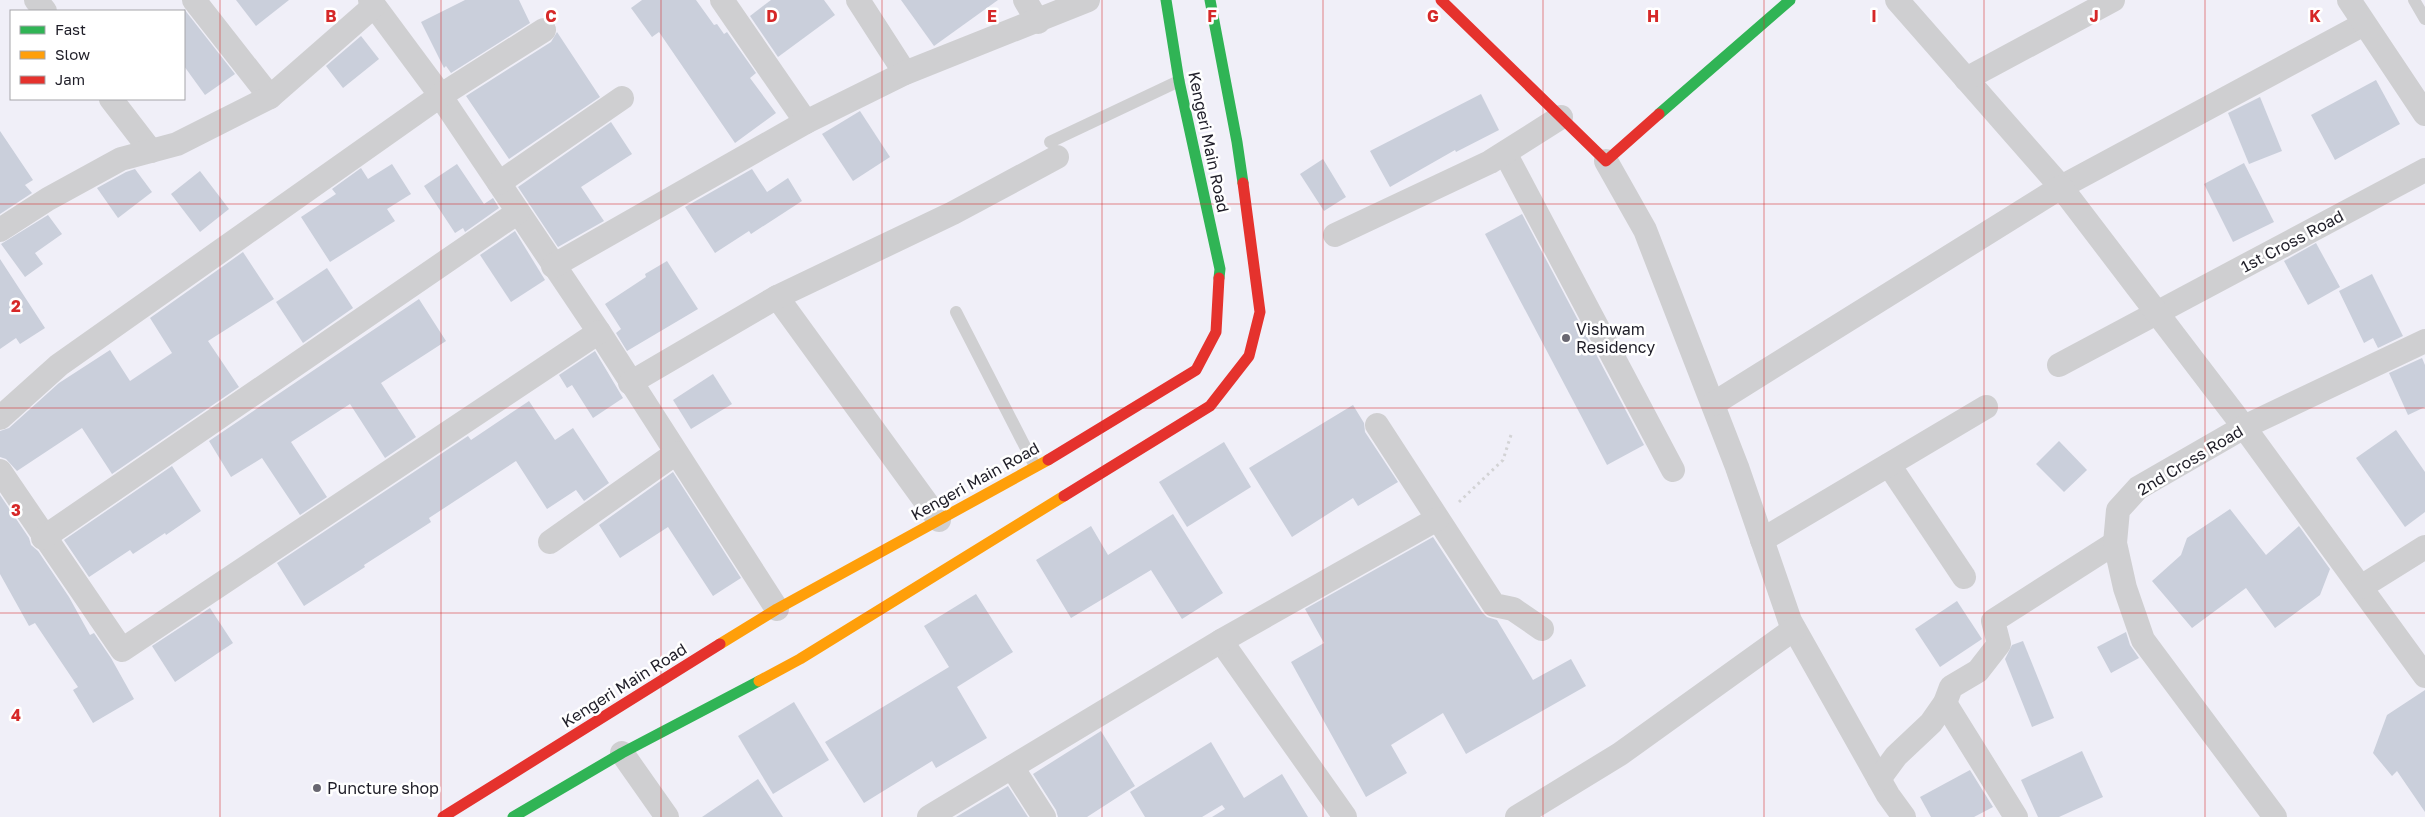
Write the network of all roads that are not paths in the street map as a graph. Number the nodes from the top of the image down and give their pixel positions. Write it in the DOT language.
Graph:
graph roads {
  1 [pos="36,0"];
  2 [pos="194,0"];
  3 [pos="722,0"];
  4 [pos="858,0"];
  5 [pos="1025,0"];
  6 [pos="1088,0"];
  7 [pos="1166,0"];
  8 [pos="1210,0"];
  9 [pos="1441,0"];
  10 [pos="1790,0"];
  11 [pos="1897,0"];
  12 [pos="2113,0"];
  13 [pos="2349,0"];
  14 [pos="2414,0"];
  15 [pos="372,3"];
  16 [pos="44,10"];
  17 [pos="2425,19"];
  18 [pos="1038,22"];
  19 [pos="2364,24"];
  20 [pos="544,30"];
  21 [pos="905,73"];
  22 [pos="1966,79"];
  23 [pos="1179,82"];
  24 [pos="440,96"];
  25 [pos="270,97"];
  26 [pos="622,98"];
  27 [pos="112,100"];
  28 [pos="2425,114"];
  29 [pos="1561,116"];
  30 [pos="806,122"];
  31 [pos="1053,149"];
  32 [pos="151,151"];
  33 [pos="1505,152"];
  34 [pos="1606,161"];
  35 [pos="2425,170"];
  36 [pos="499,183"];
  37 [pos="2061,187"];
  38 [pos="518,212"];
  39 [pos="0,230"];
  40 [pos="1334,236"];
  41 [pos="554,266"];
  42 [pos="777,297"];
  43 [pos="956,312"];
  44 [pos="2158,313"];
  45 [pos="599,332"];
  46 [pos="2425,341"];
  47 [pos="2059,365"];
  48 [pos="630,382"];
  49 [pos="1713,404"];
  50 [pos="1986,407"];
  51 [pos="0,418"];
  52 [pos="1377,425"];
  53 [pos="2244,427"];
  54 [pos="676,453"];
  55 [pos="1889,465"];
  56 [pos="1035,466"];
  57 [pos="1673,470"];
  58 [pos="0,472"];
  59 [pos="1437,519"];
  60 [pos="939,520"];
  61 [pos="43,538"];
  62 [pos="1762,540"];
  63 [pos="550,542"];
  64 [pos="2115,543"];
  65 [pos="2425,547"];
  66 [pos="1964,577"];
  67 [pos="2361,587"];
  68 [pos="777,609"];
  69 [pos="1542,629"];
  70 [pos="1794,629"];
  71 [pos="1221,641"];
  72 [pos="2425,676"];
  73 [pos="1945,703"];
  74 [pos="622,753"];
  75 [pos="1012,767"];
  76 [pos="1879,780"];
  77 [pos="443,817"];
  78 [pos="513,817"];
  79 [pos="668,817"];
  80 [pos="929,817"];
  81 [pos="1044,817"];
  82 [pos="1345,817"];
  83 [pos="1517,817"];
  84 [pos="1904,817"];
  85 [pos="2016,817"];
  86 [pos="2275,817"];
  1 -- 16 [label="street"];
  2 -- 25 [label="street"];
  3 -- 30 [label="street"];
  4 -- 21 [label="street"];
  5 -- 18 [label="street"];
  6 -- 18 [label="street"];
  7 -- 23 [label="main road, Kengeri Main Road"];
  8 -- 74 [label="main road, Kengeri Main Road"];
  9 -- 29 [label="main road"];
  10 -- 34 [label="main road"];
  11 -- 22 [label="street"];
  12 -- 22 [label="street"];
  13 -- 19 [label="street"];
  14 -- 17 [label="lane"];
  15 -- 24 [label="street"];
  15 -- 25 [label="street"];
  18 -- 21 [label="street"];
  19 -- 28 [label="street"];
  19 -- 37 [label="street"];
  20 -- 24 [label="street"];
  21 -- 30 [label="street"];
  22 -- 37 [label="street"];
  23 -- 31 [label="lane"];
  23 -- 56 [label="main road, Kengeri Main Road"];
  24 -- 36 [label="street"];
  24 -- 51 [label="street"];
  25 -- 32 [label="street"];
  26 -- 36 [label="street"];
  27 -- 32 [label="street"];
  29 -- 33 [label="street"];
  29 -- 34 [label="main road"];
  30 -- 41 [label="street"];
  31 -- 42 [label="street"];
  32 -- 39 [label="street"];
  33 -- 40 [label="street"];
  33 -- 57 [label="street"];
  34 -- 49 [label="street"];
  35 -- 44 [label="street, 1st Cross Road"];
  36 -- 38 [label="street"];
  37 -- 44 [label="street"];
  37 -- 49 [label="street"];
  38 -- 41 [label="street"];
  38 -- 61 [label="street"];
  41 -- 45 [label="street"];
  42 -- 48 [label="street"];
  42 -- 60 [label="street"];
  43 -- 56 [label="lane"];
  44 -- 47 [label="street, 1st Cross Road"];
  44 -- 53 [label="street"];
  45 -- 48 [label="street"];
  45 -- 61 [label="street"];
  46 -- 53 [label="street, 2nd Cross Road"];
  48 -- 54 [label="street"];
  49 -- 62 [label="street"];
  50 -- 55 [label="street"];
  52 -- 59 [label="street"];
  53 -- 64 [label="street, 2nd Cross Road"];
  53 -- 67 [label="street"];
  54 -- 63 [label="street"];
  54 -- 68 [label="street"];
  55 -- 62 [label="street"];
  55 -- 66 [label="street"];
  56 -- 60 [label="main road, Kengeri Main Road"];
  58 -- 61 [label="street"];
  59 -- 69 [label="street"];
  59 -- 71 [label="street"];
  60 -- 68 [label="main road, Kengeri Main Road"];
  62 -- 70 [label="street"];
  64 -- 73 [label="street"];
  64 -- 86 [label="street, 2nd Cross Road"];
  65 -- 67 [label="street"];
  67 -- 72 [label="street"];
  68 -- 77 [label="main road, Kengeri Main Road"];
  70 -- 76 [label="street"];
  70 -- 83 [label="street"];
  71 -- 75 [label="street"];
  71 -- 82 [label="street"];
  73 -- 76 [label="street"];
  73 -- 85 [label="street"];
  74 -- 78 [label="main road, Kengeri Main Road"];
  74 -- 79 [label="street"];
  75 -- 80 [label="street"];
  75 -- 81 [label="street"];
  76 -- 84 [label="street"];
}
